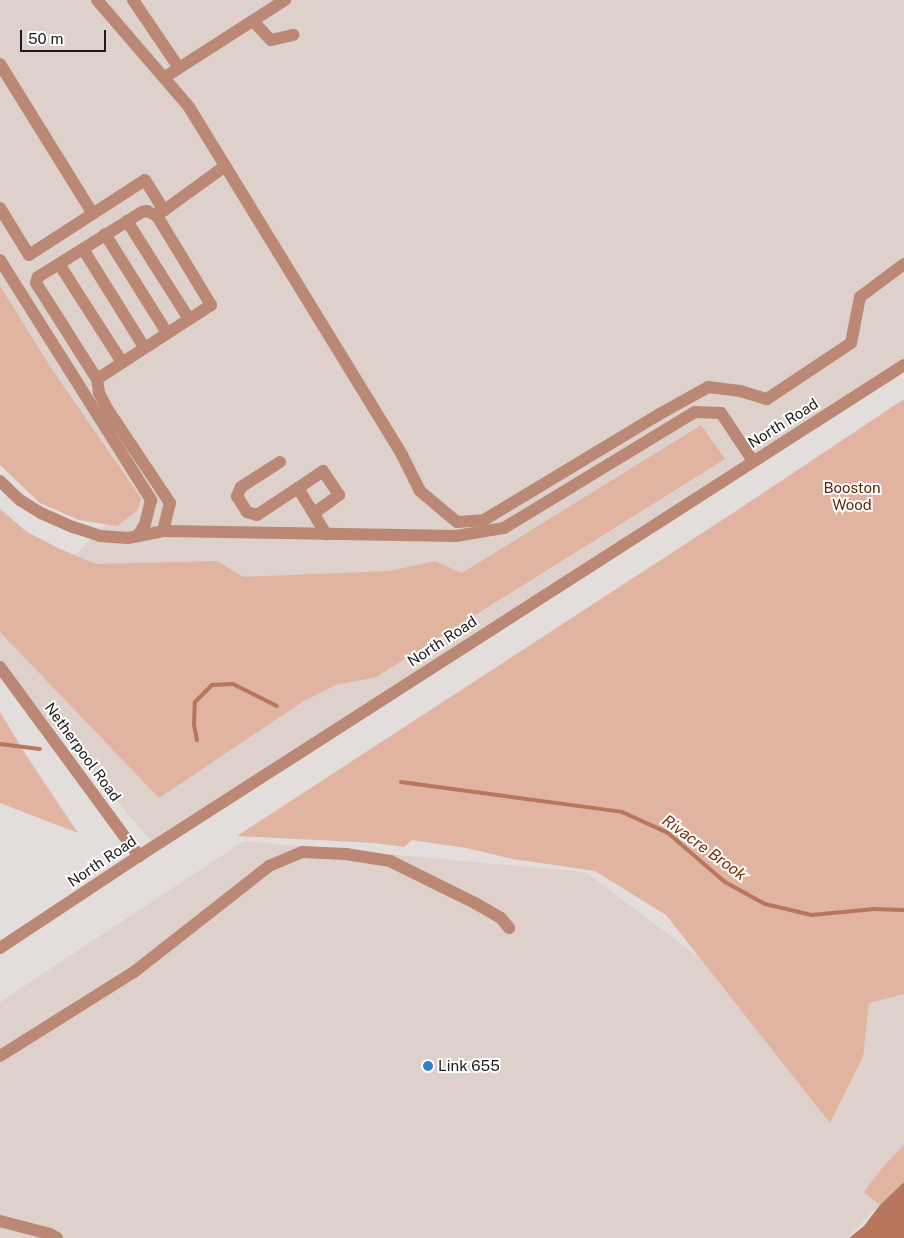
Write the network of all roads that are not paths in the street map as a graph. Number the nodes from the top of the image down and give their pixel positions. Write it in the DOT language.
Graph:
graph roads {
  1 [pos="97,0"];
  2 [pos="132,0"];
  3 [pos="285,0"];
  4 [pos="253,21"];
  5 [pos="292,35"];
  6 [pos="0,64"];
  7 [pos="179,68"];
  8 [pos="164,77"];
  9 [pos="226,166"];
  10 [pos="0,208"];
  11 [pos="160,213"];
  12 [pos="93,214"];
  13 [pos="127,221"];
  14 [pos="105,234"];
  15 [pos="83,249"];
  16 [pos="0,260"];
  17 [pos="59,264"];
  18 [pos="904,264"];
  19 [pos="189,319"];
  20 [pos="167,333"];
  21 [pos="144,347"];
  22 [pos="122,362"];
  23 [pos="904,365"];
  24 [pos="97,380"];
  25 [pos="753,461"];
  26 [pos="280,462"];
  27 [pos="0,481"];
  28 [pos="298,488"];
  29 [pos="314,513"];
  30 [pos="163,531"];
  31 [pos="326,534"];
  32 [pos="138,536"];
  33 [pos="0,667"];
  34 [pos="139,856"];
  35 [pos="509,928"];
  36 [pos="0,948"];
  37 [pos="0,1056"];
  38 [pos="0,1221"];
  39 [pos="57,1238"];
  1 -- 8 [label="street"];
  2 -- 7 [label="street"];
  3 -- 4 [label="street"];
  4 -- 5 [label="street"];
  4 -- 7 [label="street"];
  6 -- 12 [label="street"];
  7 -- 8 [label="street"];
  8 -- 9 [label="street"];
  9 -- 11 [label="street"];
  9 -- 18 [label="street"];
  10 -- 12 [label="street"];
  11 -- 12 [label="street"];
  11 -- 13 [label="street"];
  11 -- 19 [label="street"];
  13 -- 14 [label="street"];
  13 -- 19 [label="street"];
  14 -- 15 [label="street"];
  14 -- 20 [label="street"];
  15 -- 17 [label="street"];
  15 -- 21 [label="street"];
  16 -- 32 [label="street"];
  17 -- 22 [label="street"];
  17 -- 24 [label="street"];
  19 -- 20 [label="street"];
  20 -- 21 [label="street"];
  21 -- 22 [label="street"];
  22 -- 24 [label="street"];
  23 -- 25 [label="street, North Road"];
  24 -- 30 [label="street"];
  25 -- 31 [label="street"];
  25 -- 34 [label="street, North Road"];
  26 -- 28 [label="street"];
  27 -- 32 [label="street"];
  28 -- 29 [label="street"];
  28 -- 29 [label="street"];
  29 -- 31 [label="street"];
  30 -- 31 [label="street"];
  30 -- 32 [label="street"];
  33 -- 34 [label="street, Netherpool Road"];
  34 -- 36 [label="street, North Road"];
  35 -- 37 [label="street"];
  38 -- 39 [label="street"];
}
